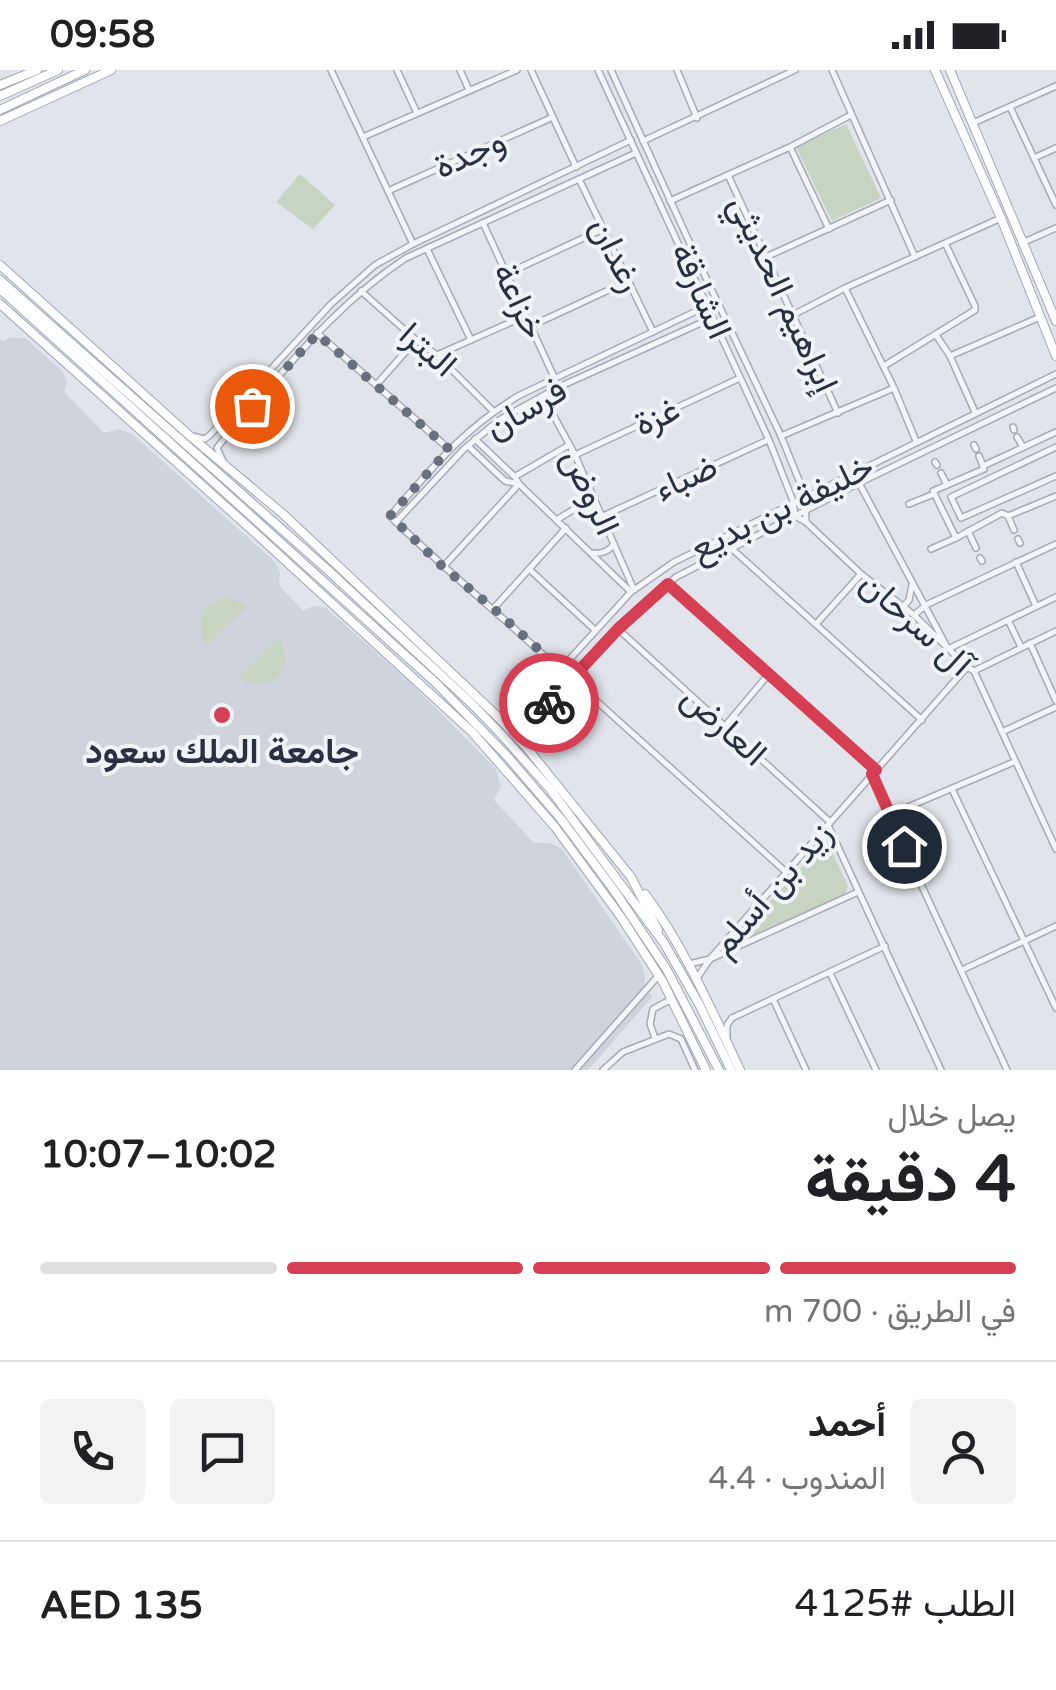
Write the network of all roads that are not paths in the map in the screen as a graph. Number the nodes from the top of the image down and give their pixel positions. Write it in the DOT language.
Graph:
graph roads {
  1 [pos="58,70"];
  2 [pos="85,70"];
  3 [pos="111,70"];
  4 [pos="331,70"];
  5 [pos="397,70"];
  6 [pos="460,70"];
  7 [pos="517,70"];
  8 [pos="531,70"];
  9 [pos="598,70"];
  10 [pos="610,70"];
  11 [pos="677,70"];
  12 [pos="794,70"];
  13 [pos="832,70"];
  14 [pos="934,70"];
  15 [pos="950,70"];
  16 [pos="35,71"];
  17 [pos="1056,86"];
  18 [pos="0,91"];
  19 [pos="470,91"];
  20 [pos="622,93"];
  21 [pos="611,98"];
  22 [pos="1010,107"];
  23 [pos="0,110"];
  24 [pos="417,114"];
  25 [pos="851,114"];
  26 [pos="553,117"];
  27 [pos="697,118"];
  28 [pos="0,121"];
  29 [pos="973,123"];
  30 [pos="363,137"];
  31 [pos="631,140"];
  32 [pos="643,142"];
  33 [pos="622,146"];
  34 [pos="790,146"];
  35 [pos="1056,148"];
  36 [pos="636,153"];
  37 [pos="625,158"];
  38 [pos="1034,158"];
  39 [pos="576,167"];
  40 [pos="728,175"];
  41 [pos="579,178"];
  42 [pos="388,192"];
  43 [pos="891,200"];
  44 [pos="670,201"];
  45 [pos="1056,206"];
  46 [pos="1001,218"];
  47 [pos="483,224"];
  48 [pos="1056,228"];
  49 [pos="604,229"];
  50 [pos="829,229"];
  51 [pos="1024,242"];
  52 [pos="413,244"];
  53 [pos="946,244"];
  54 [pos="426,249"];
  55 [pos="765,257"];
  56 [pos="916,258"];
  57 [pos="697,259"];
  58 [pos="688,263"];
  59 [pos="0,264"];
  60 [pos="506,274"];
  61 [pos="0,280"];
  62 [pos="628,282"];
  63 [pos="845,288"];
  64 [pos="0,290"];
  65 [pos="360,290"];
  66 [pos="0,304"];
  67 [pos="707,306"];
  68 [pos="1054,310"];
  69 [pos="793,315"];
  70 [pos="525,316"];
  71 [pos="1040,316"];
  72 [pos="712,318"];
  73 [pos="1056,321"];
  74 [pos="531,326"];
  75 [pos="654,332"];
  76 [pos="317,334"];
  77 [pos="936,334"];
  78 [pos="416,340"];
  79 [pos="470,340"];
  80 [pos="437,355"];
  81 [pos="950,356"];
  82 [pos="1056,356"];
  83 [pos="884,366"];
  84 [pos="1056,374"];
  85 [pos="555,378"];
  86 [pos="740,378"];
  87 [pos="1038,382"];
  88 [pos="377,384"];
  89 [pos="894,388"];
  90 [pos="1056,388"];
  91 [pos="1046,393"];
  92 [pos="542,396"];
  93 [pos="493,411"];
  94 [pos="838,412"];
  95 [pos="975,412"];
  96 [pos="221,422"];
  97 [pos="231,430"];
  98 [pos="1015,431"];
  99 [pos="1056,432"];
  100 [pos="466,434"];
  101 [pos="190,436"];
  102 [pos="781,436"];
  103 [pos="769,440"];
  104 [pos="471,442"];
  105 [pos="916,442"];
  106 [pos="569,445"];
  107 [pos="1053,448"];
  108 [pos="449,449"];
  109 [pos="1021,449"];
  110 [pos="976,450"];
  111 [pos="575,456"];
  112 [pos="226,465"];
  113 [pos="983,466"];
  114 [pos="941,474"];
  115 [pos="1056,476"];
  116 [pos="517,480"];
  117 [pos="859,482"];
  118 [pos="944,486"];
  119 [pos="934,494"];
  120 [pos="805,495"];
  121 [pos="1056,496"];
  122 [pos="246,497"];
  123 [pos="594,497"];
  124 [pos="792,502"];
  125 [pos="910,504"];
  126 [pos="805,510"];
  127 [pos="603,516"];
  128 [pos="795,516"];
  129 [pos="1008,516"];
  130 [pos="557,520"];
  131 [pos="396,522"];
  132 [pos="806,522"];
  133 [pos="566,528"];
  134 [pos="1014,530"];
  135 [pos="966,532"];
  136 [pos="304,533"];
  137 [pos="956,538"];
  138 [pos="614,543"];
  139 [pos="1056,544"];
  140 [pos="731,548"];
  141 [pos="976,548"];
  142 [pos="931,549"];
  143 [pos="591,552"];
  144 [pos="1016,562"];
  145 [pos="443,567"];
  146 [pos="529,569"];
  147 [pos="862,574"];
  148 [pos="913,582"];
  149 [pos="327,584"];
  150 [pos="668,584"];
  151 [pos="633,591"];
  152 [pos="1056,597"];
  153 [pos="903,606"];
  154 [pos="926,606"];
  155 [pos="1036,606"];
  156 [pos="494,609"];
  157 [pos="914,615"];
  158 [pos="1008,620"];
  159 [pos="817,623"];
  160 [pos="359,628"];
  161 [pos="618,629"];
  162 [pos="595,630"];
  163 [pos="1056,631"];
  164 [pos="1030,643"];
  165 [pos="1021,647"];
  166 [pos="948,649"];
  167 [pos="1056,667"];
  168 [pos="559,668"];
  169 [pos="971,669"];
  170 [pos="1044,672"];
  171 [pos="768,674"];
  172 [pos="571,678"];
  173 [pos="1056,704"];
  174 [pos="526,705"];
  175 [pos="540,713"];
  176 [pos="496,716"];
  177 [pos="922,720"];
  178 [pos="725,726"];
  179 [pos="1002,732"];
  180 [pos="527,748"];
  181 [pos="1014,762"];
  182 [pos="874,772"];
  183 [pos="952,789"];
  184 [pos="889,815"];
  185 [pos="1056,820"];
  186 [pos="829,824"];
  187 [pos="1045,825"];
  188 [pos="1056,849"];
  189 [pos="786,872"];
  190 [pos="631,877"];
  191 [pos="858,892"];
  192 [pos="1056,926"];
  193 [pos="1025,940"];
  194 [pos="664,943"];
  195 [pos="884,946"];
  196 [pos="710,958"];
  197 [pos="689,964"];
  198 [pos="962,970"];
  199 [pos="829,973"];
  200 [pos="661,978"];
  201 [pos="697,978"];
  202 [pos="773,999"];
  203 [pos="670,1000"];
  204 [pos="1056,1008"];
  205 [pos="712,1011"];
  206 [pos="732,1018"];
  207 [pos="656,1038"];
  208 [pos="727,1043"];
  209 [pos="708,1048"];
  210 [pos="575,1070"];
  211 [pos="603,1070"];
  212 [pos="695,1070"];
  213 [pos="706,1070"];
  214 [pos="719,1070"];
  215 [pos="731,1070"];
  216 [pos="740,1070"];
  217 [pos="806,1070"];
  218 [pos="876,1070"];
  219 [pos="941,1070"];
  220 [pos="1008,1070"];
  1 -- 18 [label="main road"];
  2 -- 23 [label="main road"];
  3 -- 28 [label="main road"];
  4 -- 30 [label="street"];
  5 -- 24 [label="street"];
  6 -- 19 [label="street"];
  7 -- 19 [label="street"];
  8 -- 26 [label="street"];
  9 -- 21 [label="street, الشارقة"];
  10 -- 20 [label="street, الشارقة"];
  11 -- 27 [label="street"];
  12 -- 27 [label="street"];
  13 -- 25 [label="street"];
  14 -- 46 [label="main road"];
  15 -- 29 [label="main road"];
  16 -- 18 [label="main road"];
  17 -- 22 [label="street"];
  19 -- 24 [label="street"];
  20 -- 21 [label="street"];
  20 -- 32 [label="street, الشارقة"];
  21 -- 31 [label="street, الشارقة"];
  22 -- 29 [label="street"];
  22 -- 38 [label="street"];
  24 -- 30 [label="street"];
  25 -- 34 [label="street"];
  25 -- 43 [label="street"];
  26 -- 39 [label="street"];
  26 -- 42 [label="street, وجدة"];
  27 -- 32 [label="street"];
  29 -- 51 [label="main road"];
  30 -- 42 [label="street"];
  31 -- 33 [label="street"];
  31 -- 36 [label="street, الشارقة"];
  32 -- 44 [label="street, الشارقة"];
  33 -- 37 [label="street"];
  33 -- 39 [label="street"];
  34 -- 40 [label="street"];
  34 -- 50 [label="street"];
  35 -- 38 [label="street"];
  36 -- 37 [label="street"];
  36 -- 58 [label="street, الشارقة"];
  37 -- 41 [label="street"];
  38 -- 45 [label="street"];
  39 -- 52 [label="street"];
  40 -- 44 [label="street"];
  40 -- 55 [label="street, إبراهيم الحديثي"];
  41 -- 47 [label="street"];
  41 -- 49 [label="street, رغدان"];
  42 -- 52 [label="street"];
  43 -- 50 [label="street"];
  43 -- 56 [label="street"];
  44 -- 57 [label="street, الشارقة"];
  46 -- 53 [label="street"];
  46 -- 71 [label="main road"];
  47 -- 54 [label="street"];
  47 -- 60 [label="street, خزاعة"];
  48 -- 51 [label="street"];
  49 -- 60 [label="street"];
  49 -- 62 [label="street, رغدان"];
  50 -- 55 [label="street"];
  51 -- 68 [label="main road"];
  52 -- 96 [label="street"];
  53 -- 56 [label="street"];
  53 -- 77 [label="street"];
  54 -- 65 [label="street"];
  54 -- 79 [label="street"];
  55 -- 69 [label="street, إبراهيم الحديثي"];
  56 -- 63 [label="street"];
  57 -- 58 [label="street"];
  57 -- 102 [label="street, الشارقة"];
  58 -- 67 [label="street, الشارقة"];
  59 -- 101 [label="main road"];
  60 -- 70 [label="street, خزاعة"];
  61 -- 122 [label="main road"];
  62 -- 74 [label="street"];
  62 -- 75 [label="street, رغدان"];
  63 -- 69 [label="street"];
  63 -- 83 [label="street"];
  64 -- 149 [label="main road"];
  65 -- 76 [label="street"];
  65 -- 78 [label="street, البترا"];
  66 -- 160 [label="main road"];
  67 -- 72 [label="street, الشارقة"];
  67 -- 75 [label="street, فرسان"];
  68 -- 73 [label="main road"];
  69 -- 94 [label="street, إبراهيم الحديثي"];
  70 -- 74 [label="street, خزاعة"];
  70 -- 79 [label="street"];
  71 -- 81 [label="street"];
  71 -- 82 [label="main road"];
  72 -- 86 [label="street, الشارقة"];
  72 -- 92 [label="street, فرسان"];
  74 -- 85 [label="street, خزاعة"];
  75 -- 85 [label="street, فرسان"];
  76 -- 88 [label="street"];
  76 -- 97 [label="street"];
  77 -- 81 [label="street"];
  77 -- 83 [label="street"];
  78 -- 80 [label="street, البترا"];
  78 -- 88 [label="street"];
  79 -- 80 [label="street"];
  80 -- 93 [label="street, البترا"];
  81 -- 95 [label="street"];
  83 -- 89 [label="street"];
  84 -- 87 [label="street, خليفة بن بديع"];
  85 -- 93 [label="street, فرسان"];
  86 -- 103 [label="street, الشارقة"];
  86 -- 111 [label="street, غزة"];
  87 -- 91 [label="street"];
  87 -- 95 [label="street, خليفة بن بديع"];
  88 -- 108 [label="street"];
  89 -- 94 [label="street"];
  89 -- 105 [label="street"];
  90 -- 91 [label="street"];
  91 -- 117 [label="street"];
  92 -- 104 [label="street, فرسان"];
  92 -- 106 [label="street, الروض"];
  93 -- 100 [label="street, فرسان"];
  94 -- 102 [label="street"];
  95 -- 105 [label="street, خليفة بن بديع"];
  96 -- 97 [label="street"];
  96 -- 101 [label="street"];
  97 -- 112 [label="street"];
  98 -- 109 [label="street"];
  99 -- 109 [label="street"];
  100 -- 104 [label="street"];
  100 -- 108 [label="street, فرسان"];
  101 -- 112 [label="main road"];
  102 -- 120 [label="street, الشارقة"];
  103 -- 124 [label="street, الشارقة"];
  103 -- 127 [label="street, ضباء"];
  104 -- 116 [label="street"];
  104 -- 131 [label="street, فرسان"];
  105 -- 120 [label="street, خليفة بن بديع"];
  106 -- 111 [label="street, الروض"];
  106 -- 116 [label="street"];
  107 -- 115 [label="street"];
  108 -- 131 [label="street, فرسان"];
  109 -- 113 [label="street"];
  110 -- 113 [label="street"];
  111 -- 123 [label="street, الروض"];
  112 -- 136 [label="main road"];
  113 -- 118 [label="street"];
  114 -- 118 [label="street"];
  116 -- 130 [label="street"];
  116 -- 145 [label="street"];
  117 -- 126 [label="street"];
  117 -- 148 [label="street"];
  118 -- 119 [label="street"];
  119 -- 125 [label="street"];
  119 -- 137 [label="street"];
  120 -- 124 [label="street, خليفة بن بديع"];
  120 -- 126 [label="street, الشارقة"];
  121 -- 129 [label="street"];
  122 -- 136 [label="main road"];
  122 -- 194 [label="main road"];
  123 -- 127 [label="street, الروض"];
  123 -- 130 [label="street"];
  124 -- 128 [label="street, الشارقة"];
  124 -- 151 [label="street, خليفة بن بديع"];
  126 -- 128 [label="street"];
  126 -- 132 [label="street"];
  127 -- 138 [label="street, الروض"];
  128 -- 132 [label="street, آل سرحان"];
  128 -- 140 [label="street"];
  129 -- 134 [label="street"];
  129 -- 135 [label="street"];
  130 -- 133 [label="street"];
  131 -- 145 [label="street"];
  132 -- 147 [label="street, آل سرحان"];
  133 -- 143 [label="street"];
  133 -- 146 [label="street"];
  135 -- 137 [label="street"];
  135 -- 141 [label="street"];
  136 -- 176 [label="main road"];
  137 -- 142 [label="street"];
  138 -- 143 [label="street"];
  138 -- 151 [label="street, الروض"];
  139 -- 144 [label="street"];
  140 -- 150 [label="street"];
  140 -- 159 [label="street"];
  143 -- 151 [label="street"];
  144 -- 154 [label="street"];
  144 -- 155 [label="street"];
  145 -- 156 [label="street"];
  146 -- 156 [label="street"];
  146 -- 162 [label="street"];
  147 -- 153 [label="street, آل سرحان"];
  147 -- 159 [label="street"];
  148 -- 153 [label="street"];
  148 -- 154 [label="street"];
  149 -- 160 [label="main road"];
  149 -- 209 [label="main road"];
  150 -- 161 [label="street"];
  150 -- 171 [label="street"];
  151 -- 162 [label="street, خليفة بن بديع"];
  152 -- 155 [label="street"];
  153 -- 157 [label="street, آل سرحان"];
  154 -- 157 [label="street"];
  154 -- 166 [label="street"];
  155 -- 158 [label="street"];
  156 -- 168 [label="street"];
  157 -- 166 [label="street, آل سرحان"];
  158 -- 165 [label="street"];
  158 -- 166 [label="street"];
  159 -- 177 [label="street"];
  160 -- 200 [label="main road"];
  161 -- 172 [label="street"];
  161 -- 178 [label="street, العارض"];
  162 -- 168 [label="street, خليفة بن بديع"];
  163 -- 164 [label="street"];
  164 -- 165 [label="street"];
  164 -- 170 [label="street"];
  165 -- 169 [label="street"];
  166 -- 169 [label="street, آل سرحان"];
  167 -- 170 [label="street"];
  168 -- 174 [label="street, خليفة بن بديع"];
  169 -- 177 [label="street, زيد بن أسلم"];
  169 -- 179 [label="street, آل سرحان"];
  170 -- 173 [label="street"];
  171 -- 178 [label="street"];
  171 -- 182 [label="street"];
  172 -- 175 [label="street"];
  172 -- 189 [label="street"];
  173 -- 179 [label="street"];
  174 -- 175 [label="street"];
  174 -- 176 [label="street, خليفة بن بديع"];
  175 -- 180 [label="street"];
  176 -- 180 [label="main road"];
  177 -- 182 [label="street, زيد بن أسلم"];
  178 -- 186 [label="street, العارض"];
  179 -- 181 [label="street, آل سرحان"];
  180 -- 190 [label="main road"];
  181 -- 183 [label="street"];
  181 -- 187 [label="street, آل سرحان"];
  182 -- 184 [label="street"];
  182 -- 186 [label="street, زيد بن أسلم"];
  183 -- 184 [label="street"];
  183 -- 193 [label="street"];
  184 -- 198 [label="street"];
  185 -- 187 [label="street"];
  186 -- 189 [label="street, زيد بن أسلم"];
  186 -- 191 [label="street"];
  187 -- 188 [label="street, آل سرحان"];
  189 -- 196 [label="street, زيد بن أسلم"];
  190 -- 194 [label="main road"];
  190 -- 197 [label="main road"];
  191 -- 195 [label="street"];
  191 -- 196 [label="street"];
  192 -- 193 [label="street"];
  193 -- 198 [label="street"];
  193 -- 204 [label="street"];
  194 -- 215 [label="main road"];
  195 -- 199 [label="street"];
  195 -- 219 [label="street"];
  196 -- 197 [label="street"];
  196 -- 201 [label="street, زيد بن أسلم"];
  197 -- 201 [label="main road"];
  198 -- 220 [label="street"];
  199 -- 202 [label="street"];
  199 -- 218 [label="street"];
  200 -- 203 [label="main road"];
  200 -- 209 [label="main road"];
  200 -- 210 [label="street"];
  201 -- 205 [label="main road"];
  202 -- 206 [label="street"];
  202 -- 217 [label="street"];
  203 -- 207 [label="street"];
  203 -- 213 [label="main road"];
  205 -- 206 [label="street"];
  205 -- 208 [label="main road"];
  206 -- 208 [label="street"];
  207 -- 211 [label="street"];
  207 -- 212 [label="street"];
  208 -- 216 [label="main road"];
  209 -- 214 [label="main road"];
}
